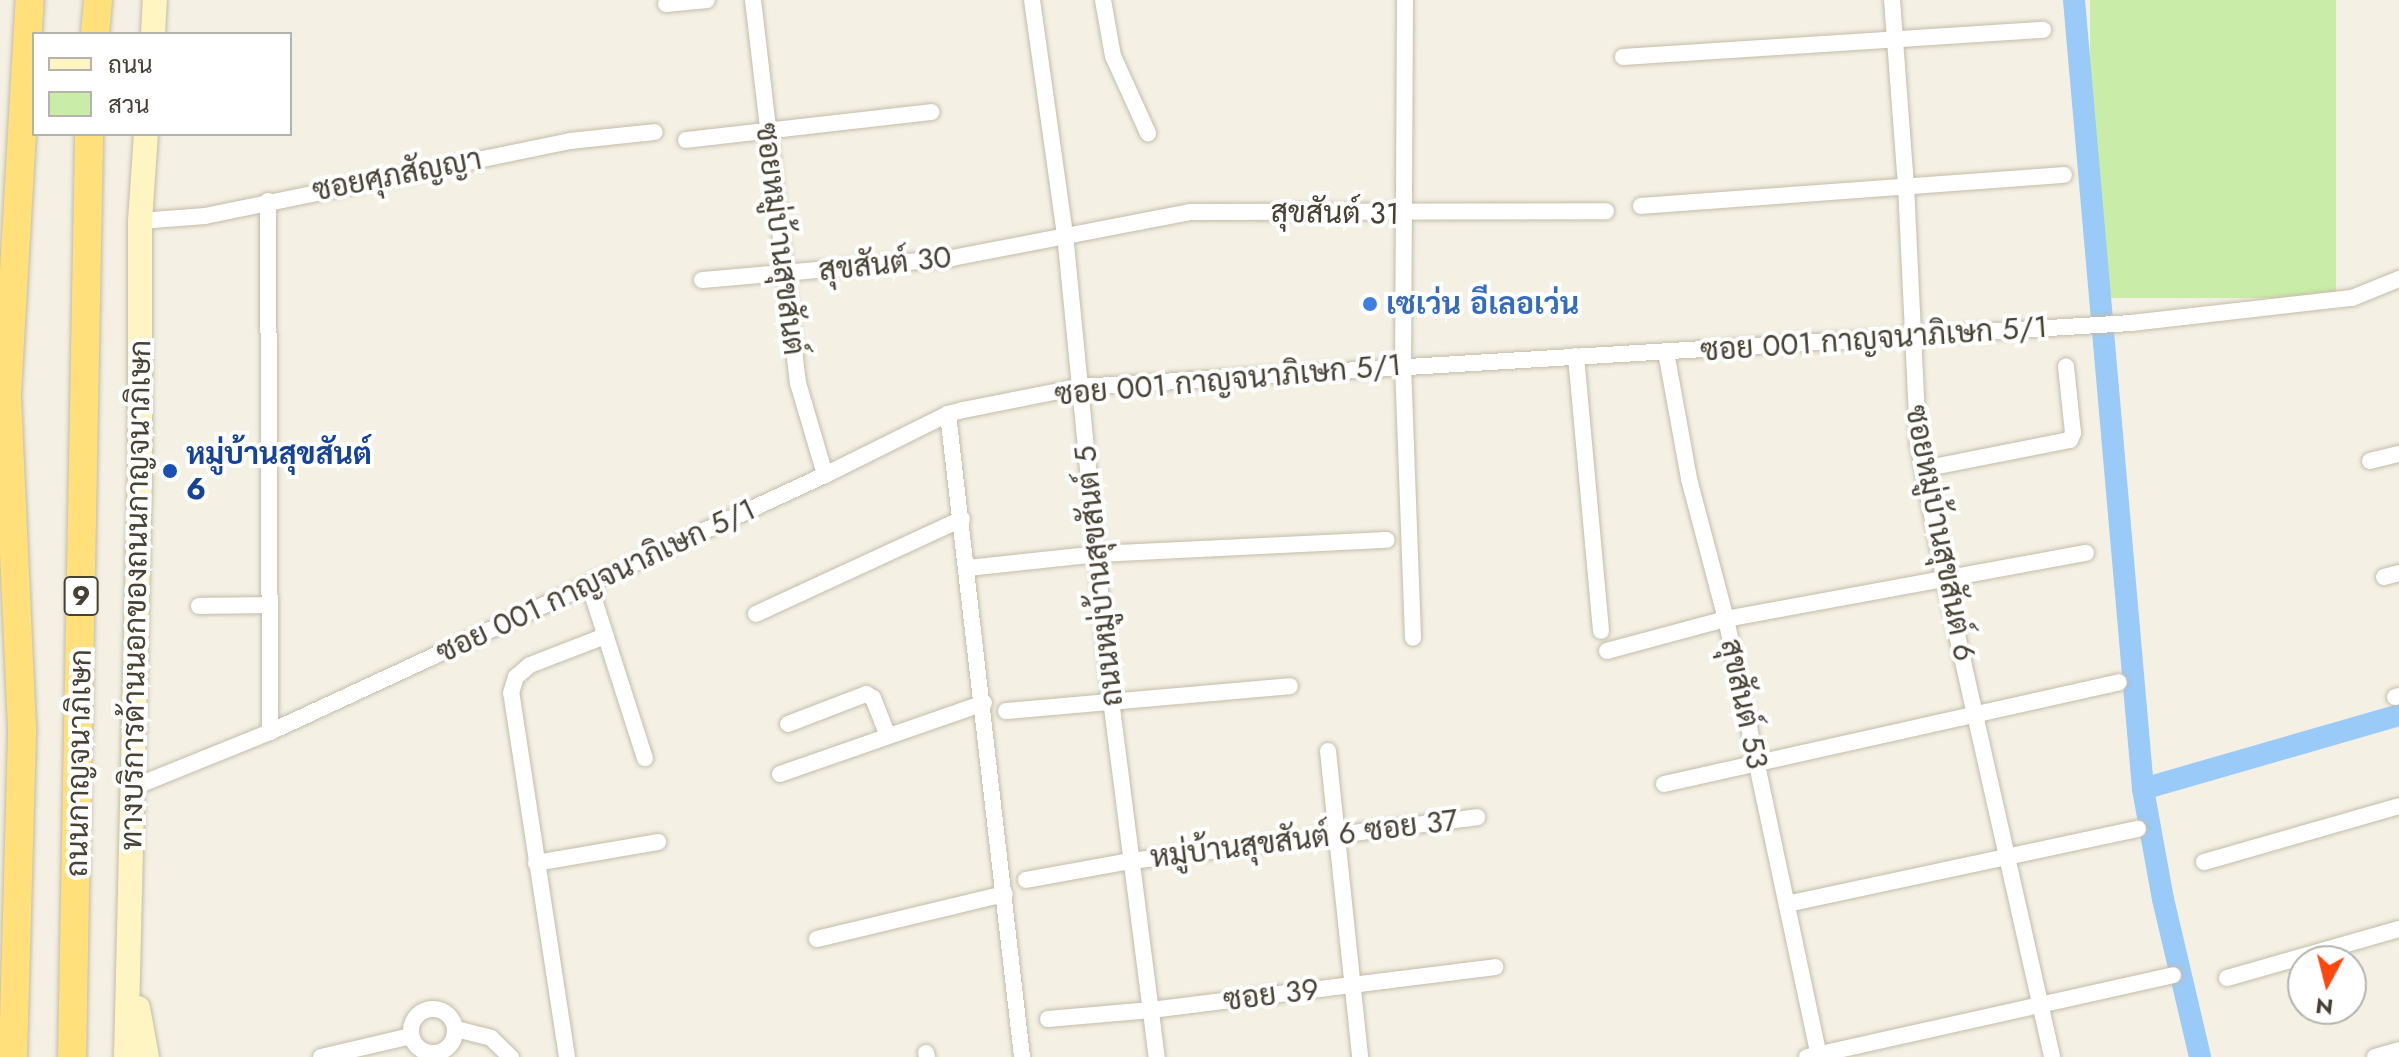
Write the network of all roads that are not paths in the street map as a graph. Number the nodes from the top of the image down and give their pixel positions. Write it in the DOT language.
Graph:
graph roads {
  1 [pos="30,0"];
  2 [pos="98,0"];
  3 [pos="155,0"];
  4 [pos="707,0"];
  5 [pos="753,0"];
  6 [pos="1032,0"];
  7 [pos="1103,0"];
  8 [pos="1405,0"];
  9 [pos="1892,0"];
  10 [pos="666,4"];
  11 [pos="2043,30"];
  12 [pos="95,32"];
  13 [pos="153,32"];
  14 [pos="1895,38"];
  15 [pos="1623,57"];
  16 [pos="931,112"];
  17 [pos="655,132"];
  18 [pos="766,132"];
  19 [pos="1148,133"];
  20 [pos="89,136"];
  21 [pos="146,136"];
  22 [pos="686,140"];
  23 [pos="2064,175"];
  24 [pos="1906,185"];
  25 [pos="268,201"];
  26 [pos="1641,206"];
  27 [pos="1606,211"];
  28 [pos="1406,214"];
  29 [pos="140,221"];
  30 [pos="1065,234"];
  31 [pos="784,275"];
  32 [pos="2399,279"];
  33 [pos="702,280"];
  34 [pos="1911,336"];
  35 [pos="1666,352"];
  36 [pos="1576,356"];
  37 [pos="1403,365"];
  38 [pos="2066,366"];
  39 [pos="1079,387"];
  40 [pos="7,393"];
  41 [pos="948,414"];
  42 [pos="2399,454"];
  43 [pos="0,459"];
  44 [pos="2370,461"];
  45 [pos="1923,469"];
  46 [pos="825,475"];
  47 [pos="962,519"];
  48 [pos="1387,540"];
  49 [pos="2086,553"];
  50 [pos="1098,554"];
  51 [pos="968,568"];
  52 [pos="1944,577"];
  53 [pos="589,584"];
  54 [pos="269,605"];
  55 [pos="199,606"];
  56 [pos="756,614"];
  57 [pos="1726,619"];
  58 [pos="1601,631"];
  59 [pos="605,636"];
  60 [pos="1413,638"];
  61 [pos="1607,651"];
  62 [pos="2119,682"];
  63 [pos="1290,686"];
  64 [pos="1111,700"];
  65 [pos="984,703"];
  66 [pos="1006,711"];
  67 [pos="1976,712"];
  68 [pos="788,724"];
  69 [pos="270,732"];
  70 [pos="888,736"];
  71 [pos="1328,751"];
  72 [pos="645,758"];
  73 [pos="1757,762"];
  74 [pos="780,774"];
  75 [pos="1664,784"];
  76 [pos="134,787"];
  77 [pos="2399,806"];
  78 [pos="1477,817"];
  79 [pos="2138,829"];
  80 [pos="1338,835"];
  81 [pos="658,842"];
  82 [pos="2007,858"];
  83 [pos="1131,861"];
  84 [pos="2204,862"];
  85 [pos="536,863"];
  86 [pos="1026,880"];
  87 [pos="1005,894"];
  88 [pos="1787,904"];
  89 [pos="2399,929"];
  90 [pos="817,939"];
  91 [pos="129,962"];
  92 [pos="1495,967"];
  93 [pos="2173,975"];
  94 [pos="2227,978"];
  95 [pos="1351,986"];
  96 [pos="2040,1005"];
  97 [pos="1151,1010"];
  98 [pos="1048,1019"];
  99 [pos="456,1029"];
  100 [pos="411,1036"];
  101 [pos="2399,1050"];
  102 [pos="1815,1056"];
  103 [pos="13,1057"];
  104 [pos="72,1057"];
  105 [pos="126,1057"];
  106 [pos="147,1057"];
  107 [pos="321,1057"];
  108 [pos="511,1057"];
  109 [pos="567,1057"];
  110 [pos="1022,1057"];
  111 [pos="1157,1057"];
  112 [pos="1360,1057"];
  113 [pos="2052,1057"];
  114 [pos="2375,1057"];
  1 -- 40 [label="highway, ถนนกาญจนาภิเษก"];
  2 -- 12 [label="highway"];
  3 -- 13 [label="main road"];
  4 -- 10 [label="street"];
  5 -- 18 [label="street, ซอยหมู่บ้านสุขสันต์"];
  6 -- 30 [label="street, ถนนหมู่บ้านสุขสันต์ 5"];
  7 -- 19 [label="street"];
  8 -- 28 [label="street"];
  9 -- 14 [label="street, ซอยหมู่บ้านสุขสันต์ 6"];
  11 -- 14 [label="street"];
  14 -- 15 [label="street"];
  14 -- 24 [label="street, ซอยหมู่บ้านสุขสันต์ 6"];
  16 -- 18 [label="street"];
  17 -- 25 [label="street, ซอยศุภสัญญา"];
  18 -- 22 [label="street"];
  18 -- 31 [label="street, ซอยหมู่บ้านสุขสันต์"];
  20 -- 104 [label="highway, ถนนกาญจนาภิเษก / 9"];
  21 -- 29 [label="main road, ทางบริการด้านนอกของถนนกาญจนาภิเษก"];
  23 -- 24 [label="street"];
  24 -- 26 [label="street"];
  24 -- 34 [label="street, ซอยหมู่บ้านสุขสันต์ 6"];
  25 -- 29 [label="street, ซอยศุภสัญญา"];
  25 -- 54 [label="street"];
  27 -- 28 [label="street, สุขสันต์ 31"];
  28 -- 30 [label="street, สุขสันต์ 31"];
  28 -- 37 [label="street"];
  29 -- 76 [label="main road, ทางบริการด้านนอกของถนนกาญจนาภิเษก"];
  30 -- 31 [label="street, สุขสันต์ 30"];
  30 -- 39 [label="street, ถนนหมู่บ้านสุขสันต์ 5"];
  31 -- 33 [label="street, สุขสันต์ 30"];
  31 -- 46 [label="street, ซอยหมู่บ้านสุขสันต์"];
  32 -- 34 [label="street, ซอย 001 กาญจนาภิเษก 5/1"];
  34 -- 35 [label="street, ซอย 001 กาญจนาภิเษก 5/1"];
  34 -- 45 [label="street, ซอยหมู่บ้านสุขสันต์ 6"];
  35 -- 36 [label="street, ซอย 001 กาญจนาภิเษก 5/1"];
  35 -- 57 [label="street, สุขสันต์ 53"];
  36 -- 37 [label="street, ซอย 001 กาญจนาภิเษก 5/1"];
  36 -- 58 [label="street"];
  37 -- 39 [label="street, ซอย 001 กาญจนาภิเษก 5/1"];
  37 -- 60 [label="street"];
  38 -- 45 [label="street"];
  39 -- 41 [label="street, ซอย 001 กาญจนาภิเษก 5/1"];
  39 -- 50 [label="street, ถนนหมู่บ้านสุขสันต์ 5"];
  40 -- 43 [label="highway"];
  40 -- 103 [label="highway, ถนนกาญจนาภิเษก"];
  41 -- 46 [label="street, ซอย 001 กาญจนาภิเษก 5/1"];
  41 -- 47 [label="street"];
  42 -- 44 [label="street"];
  45 -- 52 [label="street, ซอยหมู่บ้านสุขสันต์ 6"];
  46 -- 53 [label="street, ซอย 001 กาญจนาภิเษก 5/1"];
  47 -- 51 [label="street"];
  47 -- 56 [label="street"];
  48 -- 50 [label="street"];
  49 -- 52 [label="street"];
  50 -- 51 [label="street"];
  50 -- 64 [label="street, ถนนหมู่บ้านสุขสันต์ 5"];
  51 -- 65 [label="street"];
  52 -- 57 [label="street"];
  52 -- 67 [label="street, ซอยหมู่บ้านสุขสันต์ 6"];
  53 -- 59 [label="street"];
  53 -- 69 [label="street, ซอย 001 กาญจนาภิเษก 5/1"];
  54 -- 55 [label="street"];
  54 -- 69 [label="street"];
  57 -- 61 [label="street"];
  57 -- 73 [label="street, สุขสันต์ 53"];
  59 -- 72 [label="street"];
  59 -- 85 [label="street"];
  62 -- 67 [label="street"];
  63 -- 64 [label="street"];
  64 -- 66 [label="street"];
  64 -- 83 [label="street, ถนนหมู่บ้านสุขสันต์ 5"];
  65 -- 70 [label="street"];
  65 -- 87 [label="street"];
  67 -- 73 [label="street"];
  67 -- 82 [label="street, ซอยหมู่บ้านสุขสันต์ 6"];
  68 -- 70 [label="street"];
  69 -- 76 [label="street, ซอย 001 กาญจนาภิเษก 5/1"];
  70 -- 74 [label="street"];
  71 -- 80 [label="street"];
  73 -- 75 [label="street"];
  73 -- 88 [label="street, สุขสันต์ 53"];
  76 -- 91 [label="main road, ทางบริการด้านนอกของถนนกาญจนาภิเษก"];
  77 -- 84 [label="street"];
  78 -- 80 [label="street, หมู่บ้านสุขสันต์ 6 ซอย 37"];
  79 -- 82 [label="street"];
  80 -- 83 [label="street, หมู่บ้านสุขสันต์ 6 ซอย 37"];
  80 -- 95 [label="street"];
  81 -- 85 [label="street"];
  82 -- 88 [label="street"];
  82 -- 96 [label="street, ซอยหมู่บ้านสุขสันต์ 6"];
  83 -- 86 [label="street, หมู่บ้านสุขสันต์ 6 ซอย 37"];
  83 -- 97 [label="street, ถนนหมู่บ้านสุขสันต์ 5"];
  85 -- 109 [label="street"];
  87 -- 90 [label="street"];
  87 -- 110 [label="street"];
  88 -- 102 [label="street, สุขสันต์ 53"];
  89 -- 94 [label="street"];
  91 -- 105 [label="main road, ทางบริการด้านนอกของถนนกาญจนาภิเษก"];
  91 -- 106 [label="main road"];
  92 -- 95 [label="street, ซอย 39"];
  93 -- 96 [label="street"];
  95 -- 97 [label="street, ซอย 39"];
  95 -- 112 [label="street"];
  96 -- 102 [label="street"];
  96 -- 113 [label="street, ซอยหมู่บ้านสุขสันต์ 6"];
  97 -- 98 [label="street, ซอย 39"];
  97 -- 111 [label="street, ถนนหมู่บ้านสุขสันต์ 5"];
  99 -- 100 [label="street"];
  99 -- 100 [label="street"];
  99 -- 108 [label="street"];
  100 -- 107 [label="street"];
  101 -- 114 [label="street"];
}
